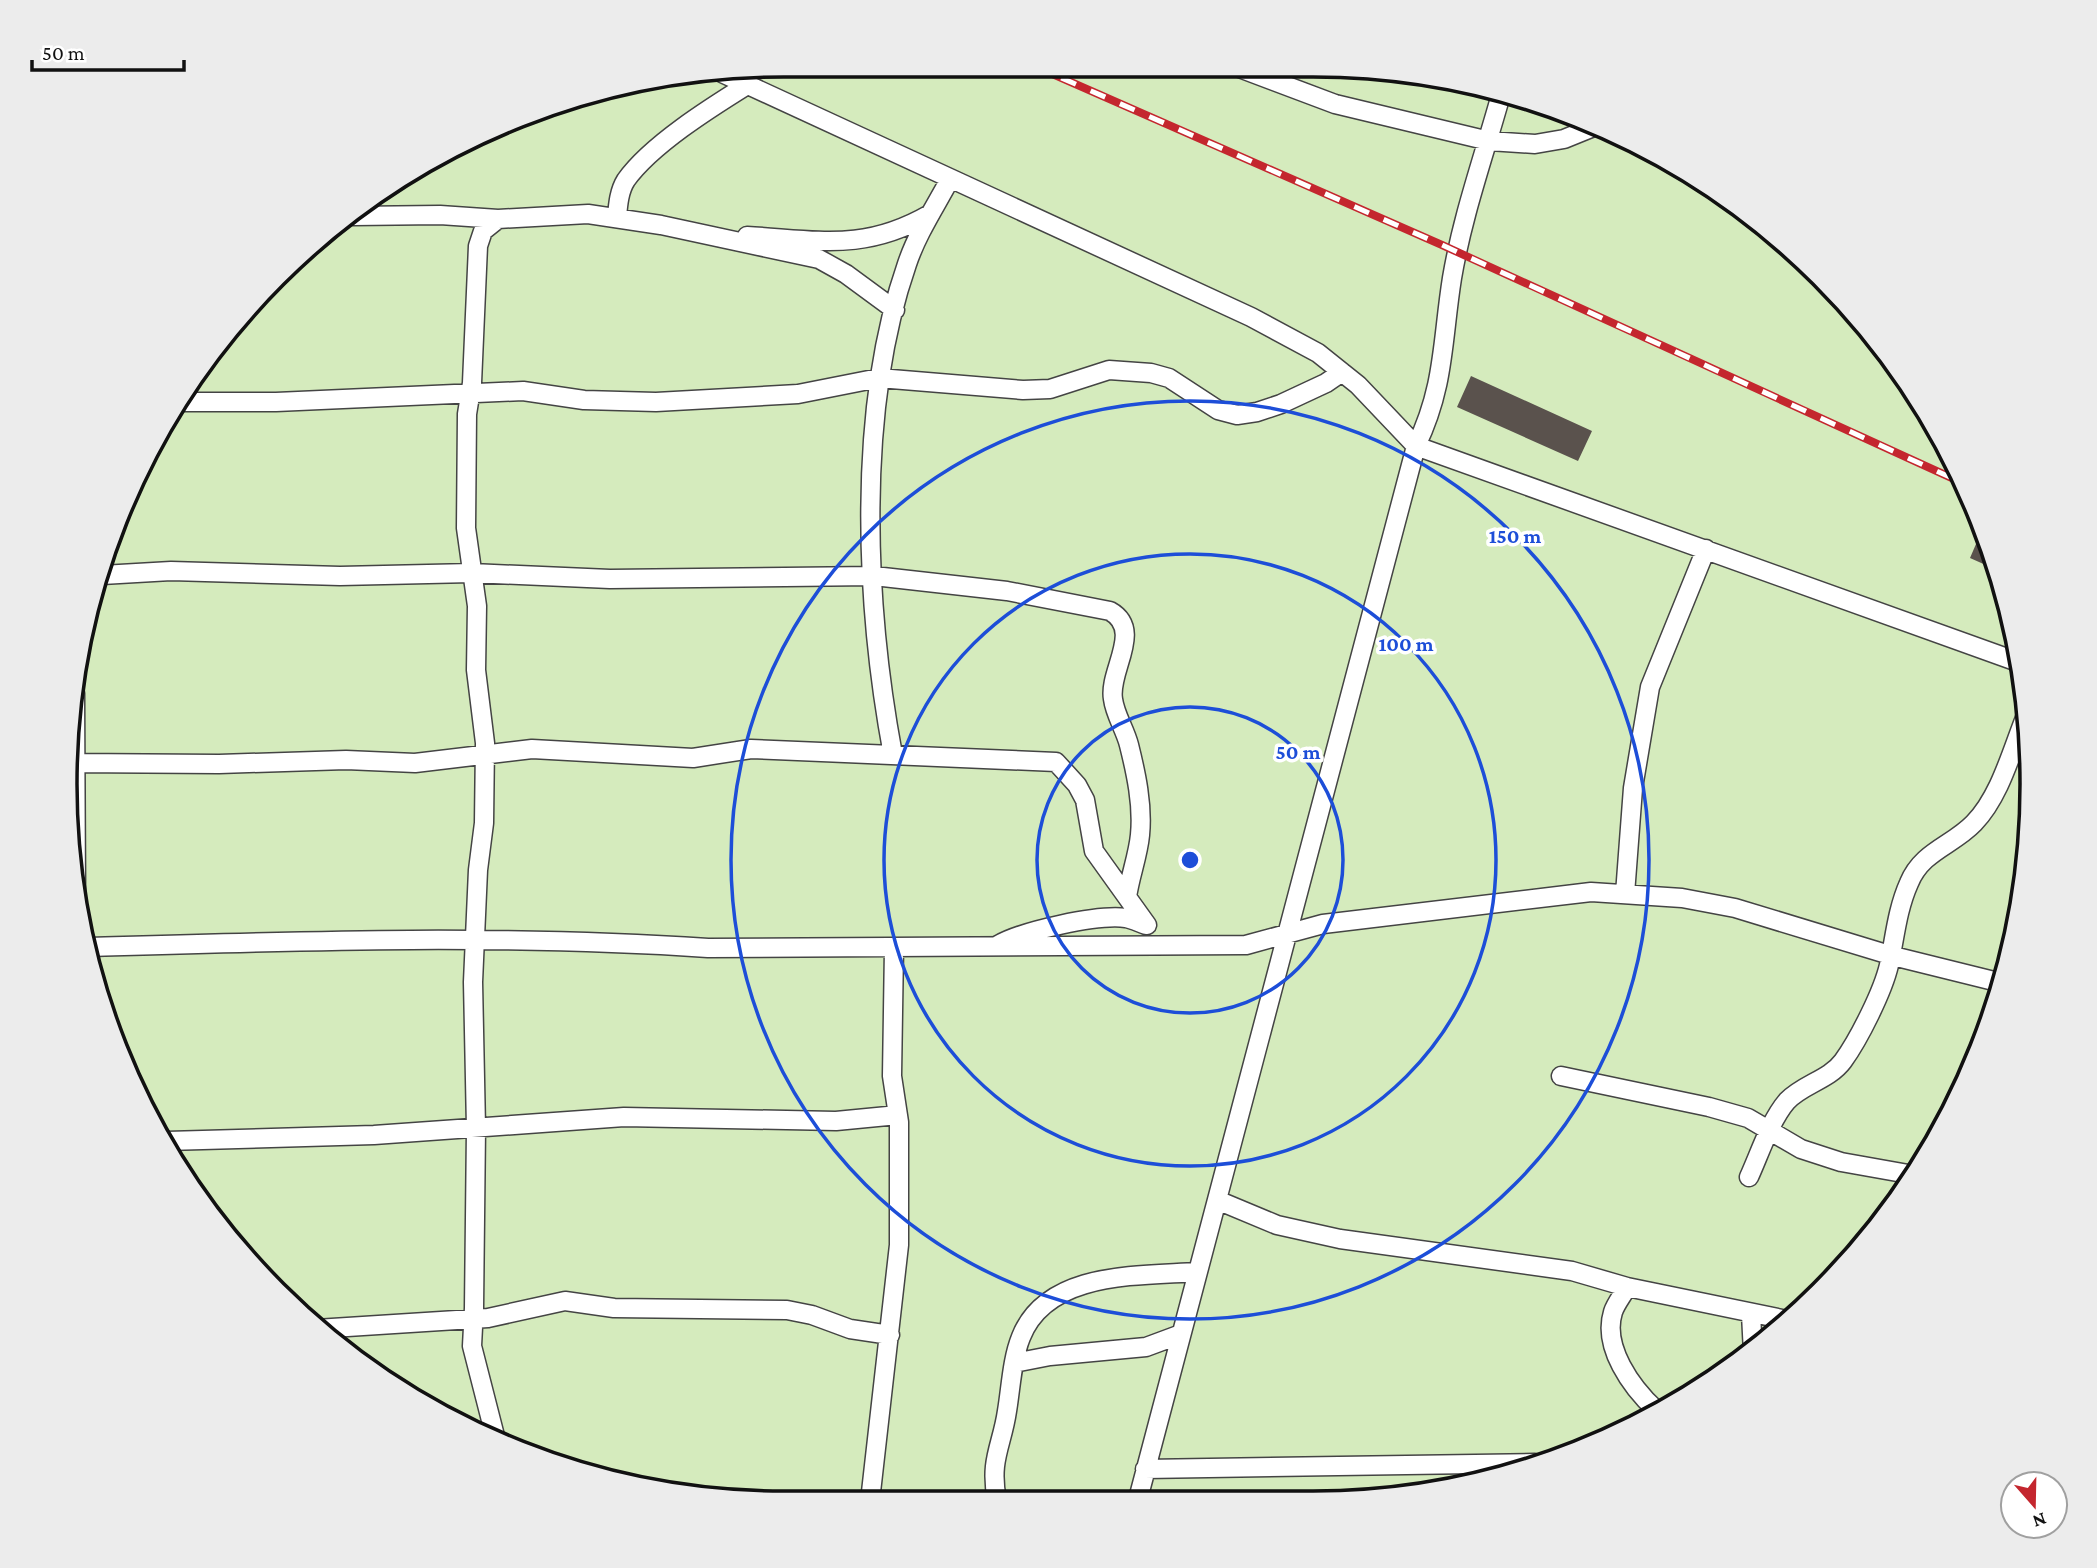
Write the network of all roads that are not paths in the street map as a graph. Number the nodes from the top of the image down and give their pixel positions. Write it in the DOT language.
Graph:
graph roads {
  1 [pos="1263,77"];
  2 [pos="735,79"];
  3 [pos="747,85"];
  4 [pos="1499,102"];
  5 [pos="1583,131"];
  6 [pos="1489,141"];
  7 [pos="950,179"];
  8 [pos="930,214"];
  9 [pos="364,216"];
  10 [pos="617,217"];
  11 [pos="498,219"];
  12 [pos="721,239"];
  13 [pos="895,310"];
  14 [pos="1342,372"];
  15 [pos="879,378"];
  16 [pos="471,391"];
  17 [pos="189,402"];
  18 [pos="1416,446"];
  19 [pos="1706,550"];
  20 [pos="472,573"];
  21 [pos="109,574"];
  22 [pos="874,576"];
  23 [pos="2008,658"];
  24 [pos="2018,735"];
  25 [pos="485,753"];
  26 [pos="893,755"];
  27 [pos="78,763"];
  28 [pos="1625,894"];
  29 [pos="1127,897"];
  30 [pos="1147,925"];
  31 [pos="1286,934"];
  32 [pos="474,940"];
  33 [pos="1171,945"];
  34 [pos="97,947"];
  35 [pos="894,948"];
  36 [pos="992,948"];
  37 [pos="1890,955"];
  38 [pos="1992,980"];
  39 [pos="1561,1076"];
  40 [pos="898,1115"];
  41 [pos="476,1128"];
  42 [pos="1771,1130"];
  43 [pos="174,1142"];
  44 [pos="1903,1173"];
  45 [pos="1749,1177"];
  46 [pos="1217,1200"];
  47 [pos="1197,1272"];
  48 [pos="1627,1287"];
  49 [pos="1751,1314"];
  50 [pos="1776,1318"];
  51 [pos="472,1319"];
  52 [pos="333,1328"];
  53 [pos="1181,1334"];
  54 [pos="890,1335"];
  55 [pos="1752,1338"];
  56 [pos="1014,1363"];
  57 [pos="1651,1404"];
  58 [pos="493,1428"];
  59 [pos="1507,1463"];
  60 [pos="1145,1469"];
  61 [pos="871,1491"];
  62 [pos="996,1491"];
  63 [pos="1140,1491"];
  1 -- 6 [label="street"];
  2 -- 3 [label="street"];
  3 -- 7 [label="street"];
  3 -- 10 [label="street"];
  4 -- 6 [label="street"];
  5 -- 6 [label="street"];
  6 -- 18 [label="street"];
  7 -- 8 [label="street"];
  7 -- 14 [label="street"];
  8 -- 12 [label="street"];
  8 -- 13 [label="street"];
  9 -- 11 [label="street"];
  10 -- 11 [label="street"];
  10 -- 12 [label="street"];
  11 -- 16 [label="street"];
  12 -- 13 [label="street"];
  13 -- 15 [label="street"];
  14 -- 15 [label="street"];
  14 -- 18 [label="street"];
  15 -- 16 [label="street"];
  15 -- 22 [label="street"];
  16 -- 17 [label="street"];
  16 -- 20 [label="street"];
  18 -- 19 [label="street"];
  18 -- 31 [label="street"];
  19 -- 23 [label="street"];
  19 -- 28 [label="street"];
  20 -- 21 [label="street"];
  20 -- 22 [label="street"];
  20 -- 25 [label="street"];
  22 -- 26 [label="street"];
  22 -- 29 [label="street"];
  24 -- 37 [label="street"];
  25 -- 26 [label="street"];
  25 -- 27 [label="street"];
  25 -- 32 [label="street"];
  26 -- 29 [label="street"];
  28 -- 31 [label="street"];
  28 -- 37 [label="street"];
  29 -- 30 [label="street"];
  30 -- 33 [label="street"];
  30 -- 36 [label="street"];
  31 -- 33 [label="street"];
  31 -- 46 [label="street"];
  32 -- 34 [label="street"];
  32 -- 35 [label="street"];
  32 -- 41 [label="street"];
  33 -- 36 [label="street"];
  35 -- 36 [label="street"];
  35 -- 40 [label="street"];
  37 -- 38 [label="street"];
  37 -- 42 [label="street"];
  39 -- 42 [label="street"];
  40 -- 41 [label="street"];
  40 -- 54 [label="street"];
  41 -- 43 [label="street"];
  41 -- 51 [label="street"];
  42 -- 44 [label="street"];
  42 -- 45 [label="street"];
  46 -- 47 [label="street"];
  46 -- 48 [label="street"];
  47 -- 53 [label="street"];
  47 -- 56 [label="street"];
  48 -- 49 [label="street"];
  48 -- 57 [label="street"];
  49 -- 50 [label="street"];
  49 -- 55 [label="street"];
  51 -- 52 [label="street"];
  51 -- 54 [label="street"];
  51 -- 58 [label="street"];
  53 -- 56 [label="street"];
  53 -- 60 [label="street"];
  54 -- 61 [label="street"];
  56 -- 62 [label="street"];
  59 -- 60 [label="street"];
  60 -- 63 [label="street"];
}
